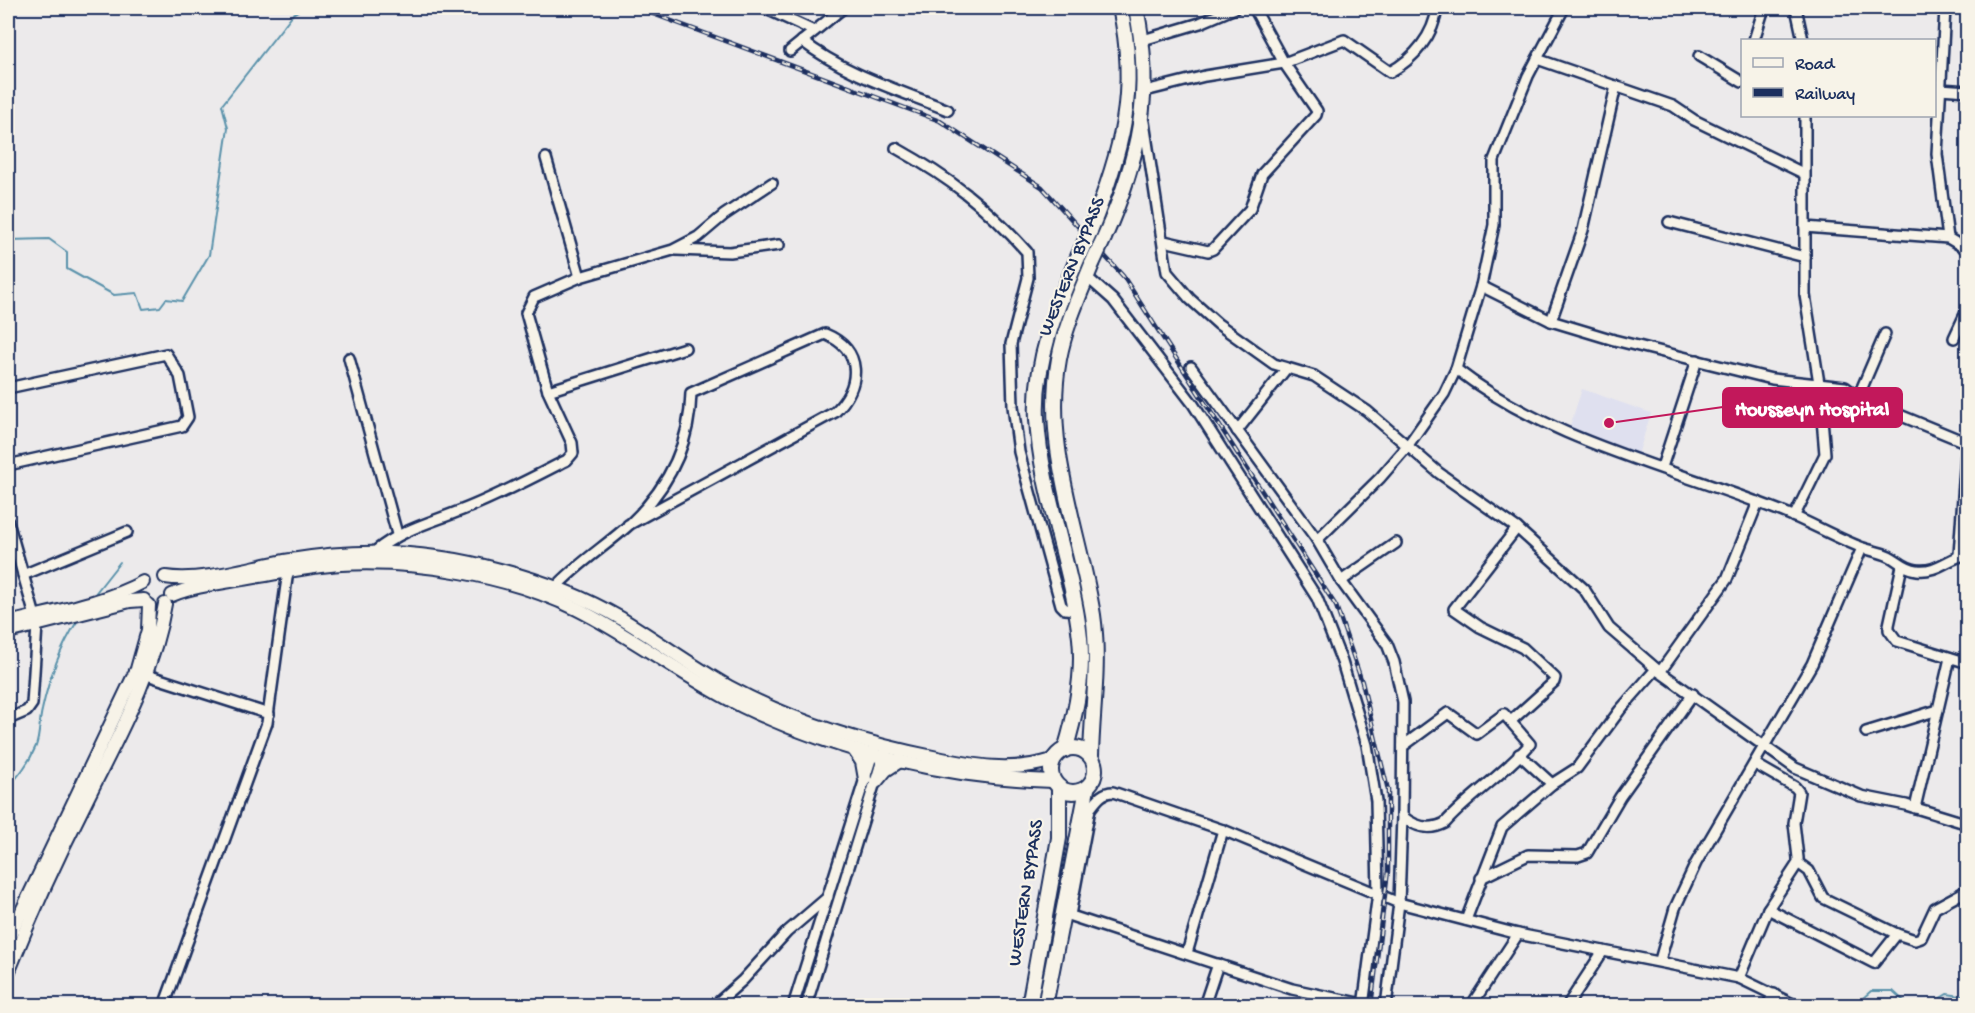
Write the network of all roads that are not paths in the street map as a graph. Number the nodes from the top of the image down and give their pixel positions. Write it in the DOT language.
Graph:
graph roads {
  1 [pos="764,8"];
  2 [pos="843,8"];
  3 [pos="1120,8"];
  4 [pos="1136,8"];
  5 [pos="1235,8"];
  6 [pos="1254,8"];
  7 [pos="1437,8"];
  8 [pos="1564,8"];
  9 [pos="1764,8"];
  10 [pos="1796,8"];
  11 [pos="1945,8"];
  12 [pos="814,31"];
  13 [pos="1754,39"];
  14 [pos="1803,39"];
  15 [pos="1143,40"];
  16 [pos="802,41"];
  17 [pos="790,51"];
  18 [pos="1699,56"];
  19 [pos="1537,59"];
  20 [pos="1284,63"];
  21 [pos="1741,79"];
  22 [pos="1616,86"];
  23 [pos="1940,89"];
  24 [pos="1968,91"];
  25 [pos="1145,92"];
  26 [pos="948,110"];
  27 [pos="1143,116"];
  28 [pos="1805,117"];
  29 [pos="896,148"];
  30 [pos="546,158"];
  31 [pos="1803,173"];
  32 [pos="772,183"];
  33 [pos="1669,222"];
  34 [pos="1805,227"];
  35 [pos="1948,238"];
  36 [pos="1164,240"];
  37 [pos="779,245"];
  38 [pos="673,250"];
  39 [pos="1968,250"];
  40 [pos="1805,257"];
  41 [pos="1090,270"];
  42 [pos="580,277"];
  43 [pos="1480,286"];
  44 [pos="1968,308"];
  45 [pos="1551,321"];
  46 [pos="1885,334"];
  47 [pos="1954,338"];
  48 [pos="685,348"];
  49 [pos="349,358"];
  50 [pos="1697,360"];
  51 [pos="1191,367"];
  52 [pos="1286,369"];
  53 [pos="1456,369"];
  54 [pos="1819,383"];
  55 [pos="8,388"];
  56 [pos="548,391"];
  57 [pos="1858,397"];
  58 [pos="1237,430"];
  59 [pos="1966,440"];
  60 [pos="1406,448"];
  61 [pos="8,465"];
  62 [pos="1662,467"];
  63 [pos="1758,502"];
  64 [pos="1794,517"];
  65 [pos="8,522"];
  66 [pos="628,525"];
  67 [pos="1516,528"];
  68 [pos="127,532"];
  69 [pos="398,534"];
  70 [pos="1317,540"];
  71 [pos="1396,543"];
  72 [pos="1862,548"];
  73 [pos="374,552"];
  74 [pos="1963,554"];
  75 [pos="1902,566"];
  76 [pos="288,571"];
  77 [pos="23,575"];
  78 [pos="165,577"];
  79 [pos="1341,581"];
  80 [pos="143,582"];
  81 [pos="555,588"];
  82 [pos="168,600"];
  83 [pos="147,603"];
  84 [pos="87,607"];
  85 [pos="1076,610"];
  86 [pos="36,620"];
  87 [pos="8,622"];
  88 [pos="8,632"];
  89 [pos="1950,657"];
  90 [pos="1968,663"];
  91 [pos="1658,671"];
  92 [pos="147,675"];
  93 [pos="1693,694"];
  94 [pos="1938,710"];
  95 [pos="269,714"];
  96 [pos="8,719"];
  97 [pos="1512,720"];
  98 [pos="1866,732"];
  99 [pos="1766,745"];
  100 [pos="1403,746"];
  101 [pos="853,749"];
  102 [pos="1065,750"];
  103 [pos="879,751"];
  104 [pos="1519,754"];
  105 [pos="1091,756"];
  106 [pos="1053,760"];
  107 [pos="900,761"];
  108 [pos="1755,764"];
  109 [pos="871,781"];
  110 [pos="1056,784"];
  111 [pos="1552,784"];
  112 [pos="1087,789"];
  113 [pos="1915,808"];
  114 [pos="1402,816"];
  115 [pos="1967,824"];
  116 [pos="1224,830"];
  117 [pos="1798,863"];
  118 [pos="1480,878"];
  119 [pos="1968,890"];
  120 [pos="1378,893"];
  121 [pos="828,897"];
  122 [pos="1399,903"];
  123 [pos="1768,909"];
  124 [pos="1066,914"];
  125 [pos="1466,920"];
  126 [pos="1518,934"];
  127 [pos="1897,934"];
  128 [pos="8,940"];
  129 [pos="1603,951"];
  130 [pos="1187,953"];
  131 [pos="1660,960"];
  132 [pos="1218,964"];
  133 [pos="8,973"];
  134 [pos="1739,978"];
  135 [pos="1774,994"];
  136 [pos="164,1005"];
  137 [pos="714,1005"];
  138 [pos="793,1005"];
  139 [pos="806,1005"];
  140 [pos="1029,1005"];
  141 [pos="1045,1005"];
  142 [pos="1204,1005"];
  143 [pos="1363,1005"];
  144 [pos="1386,1005"];
  145 [pos="1471,1005"];
  146 [pos="1567,1005"];
  147 [pos="1767,1005"];
  148 [pos="1797,1005"];
  1 -- 12 [label="street"];
  2 -- 12 [label="street"];
  3 -- 85 [label="main road, WESTERN BYPASS, bridge"];
  4 -- 15 [label="main road, WESTERN BYPASS"];
  5 -- 15 [label="street"];
  6 -- 20 [label="street"];
  7 -- 20 [label="street"];
  8 -- 19 [label="street"];
  9 -- 13 [label="street"];
  10 -- 14 [label="street"];
  11 -- 23 [label="street"];
  12 -- 16 [label="street"];
  15 -- 25 [label="main road, WESTERN BYPASS"];
  16 -- 17 [label="street"];
  16 -- 26 [label="street"];
  18 -- 21 [label="street"];
  19 -- 22 [label="street"];
  19 -- 43 [label="street"];
  20 -- 25 [label="street"];
  20 -- 36 [label="street"];
  22 -- 31 [label="street"];
  22 -- 45 [label="street"];
  23 -- 24 [label="street"];
  23 -- 35 [label="street"];
  25 -- 27 [label="main road, WESTERN BYPASS"];
  27 -- 36 [label="street"];
  27 -- 41 [label="main road, WESTERN BYPASS, bridge"];
  28 -- 31 [label="street"];
  29 -- 85 [label="street"];
  30 -- 42 [label="street"];
  31 -- 34 [label="street"];
  32 -- 38 [label="street"];
  33 -- 40 [label="street"];
  34 -- 35 [label="street"];
  34 -- 40 [label="street"];
  35 -- 39 [label="street"];
  36 -- 52 [label="street"];
  37 -- 38 [label="street"];
  38 -- 42 [label="street"];
  40 -- 54 [label="street"];
  41 -- 105 [label="main road, WESTERN BYPASS"];
  41 -- 120 [label="street"];
  42 -- 56 [label="street"];
  43 -- 45 [label="street"];
  43 -- 53 [label="street"];
  44 -- 47 [label="street"];
  45 -- 50 [label="street"];
  46 -- 57 [label="street"];
  48 -- 56 [label="street"];
  49 -- 69 [label="street"];
  50 -- 54 [label="street"];
  50 -- 62 [label="street"];
  51 -- 58 [label="street"];
  52 -- 58 [label="street"];
  52 -- 60 [label="street"];
  53 -- 60 [label="street"];
  53 -- 62 [label="street"];
  54 -- 57 [label="street"];
  54 -- 64 [label="street"];
  55 -- 61 [label="street"];
  56 -- 69 [label="street"];
  57 -- 59 [label="street"];
  58 -- 70 [label="street"];
  59 -- 74 [label="street"];
  60 -- 67 [label="street"];
  60 -- 70 [label="street"];
  62 -- 63 [label="street"];
  63 -- 64 [label="street"];
  63 -- 91 [label="street"];
  64 -- 72 [label="street"];
  65 -- 77 [label="street"];
  66 -- 66 [label="street"];
  66 -- 81 [label="street"];
  67 -- 91 [label="street"];
  67 -- 97 [label="street"];
  68 -- 77 [label="street"];
  69 -- 73 [label="street"];
  70 -- 79 [label="street"];
  71 -- 79 [label="street"];
  72 -- 75 [label="street"];
  72 -- 99 [label="street"];
  73 -- 78 [label="main road"];
  73 -- 81 [label="main road"];
  74 -- 75 [label="street"];
  75 -- 89 [label="street"];
  76 -- 82 [label="main road"];
  76 -- 95 [label="street"];
  76 -- 101 [label="main road"];
  77 -- 86 [label="street"];
  78 -- 80 [label="main road"];
  78 -- 82 [label="main road"];
  79 -- 100 [label="street"];
  80 -- 83 [label="main road"];
  80 -- 84 [label="main road"];
  81 -- 103 [label="main road"];
  82 -- 83 [label="main road"];
  82 -- 92 [label="main road"];
  83 -- 84 [label="main road"];
  83 -- 128 [label="main road"];
  84 -- 86 [label="main road"];
  84 -- 86 [label="main road"];
  85 -- 102 [label="main road, WESTERN BYPASS"];
  86 -- 87 [label="main road"];
  86 -- 88 [label="main road"];
  86 -- 96 [label="street"];
  89 -- 90 [label="street"];
  89 -- 94 [label="street"];
  91 -- 93 [label="street"];
  91 -- 111 [label="street"];
  92 -- 95 [label="street"];
  92 -- 133 [label="main road"];
  93 -- 99 [label="street"];
  93 -- 118 [label="street"];
  94 -- 98 [label="street"];
  94 -- 113 [label="street"];
  95 -- 136 [label="street"];
  97 -- 100 [label="street"];
  97 -- 104 [label="street"];
  99 -- 108 [label="street"];
  99 -- 113 [label="street"];
  100 -- 114 [label="street"];
  101 -- 103 [label="main road"];
  101 -- 109 [label="main road"];
  102 -- 105 [label="main road"];
  102 -- 106 [label="main road"];
  103 -- 106 [label="main road"];
  103 -- 107 [label="main road"];
  103 -- 109 [label="street"];
  104 -- 111 [label="street"];
  104 -- 114 [label="street"];
  105 -- 112 [label="main road"];
  106 -- 110 [label="main road"];
  107 -- 109 [label="main road"];
  107 -- 110 [label="main road"];
  108 -- 117 [label="street"];
  108 -- 131 [label="street"];
  109 -- 121 [label="street"];
  109 -- 139 [label="street"];
  110 -- 112 [label="main road"];
  110 -- 140 [label="main road, WESTERN BYPASS"];
  111 -- 118 [label="street"];
  112 -- 124 [label="main road, WESTERN BYPASS"];
  113 -- 115 [label="street"];
  114 -- 122 [label="street"];
  116 -- 120 [label="street"];
  116 -- 124 [label="street"];
  116 -- 130 [label="street"];
  117 -- 123 [label="street"];
  117 -- 127 [label="street"];
  118 -- 125 [label="street"];
  119 -- 127 [label="street"];
  120 -- 122 [label="street"];
  120 -- 143 [label="street"];
  121 -- 137 [label="street"];
  121 -- 138 [label="street"];
  122 -- 125 [label="street"];
  122 -- 144 [label="street"];
  123 -- 127 [label="street"];
  123 -- 134 [label="street"];
  124 -- 130 [label="street"];
  124 -- 141 [label="main road, WESTERN BYPASS"];
  125 -- 126 [label="street"];
  126 -- 129 [label="street"];
  126 -- 145 [label="street"];
  129 -- 131 [label="street"];
  129 -- 146 [label="street"];
  130 -- 132 [label="street"];
  131 -- 134 [label="street"];
  132 -- 142 [label="street"];
  132 -- 143 [label="street"];
  134 -- 135 [label="street"];
  135 -- 147 [label="street"];
  135 -- 148 [label="street"];
}
